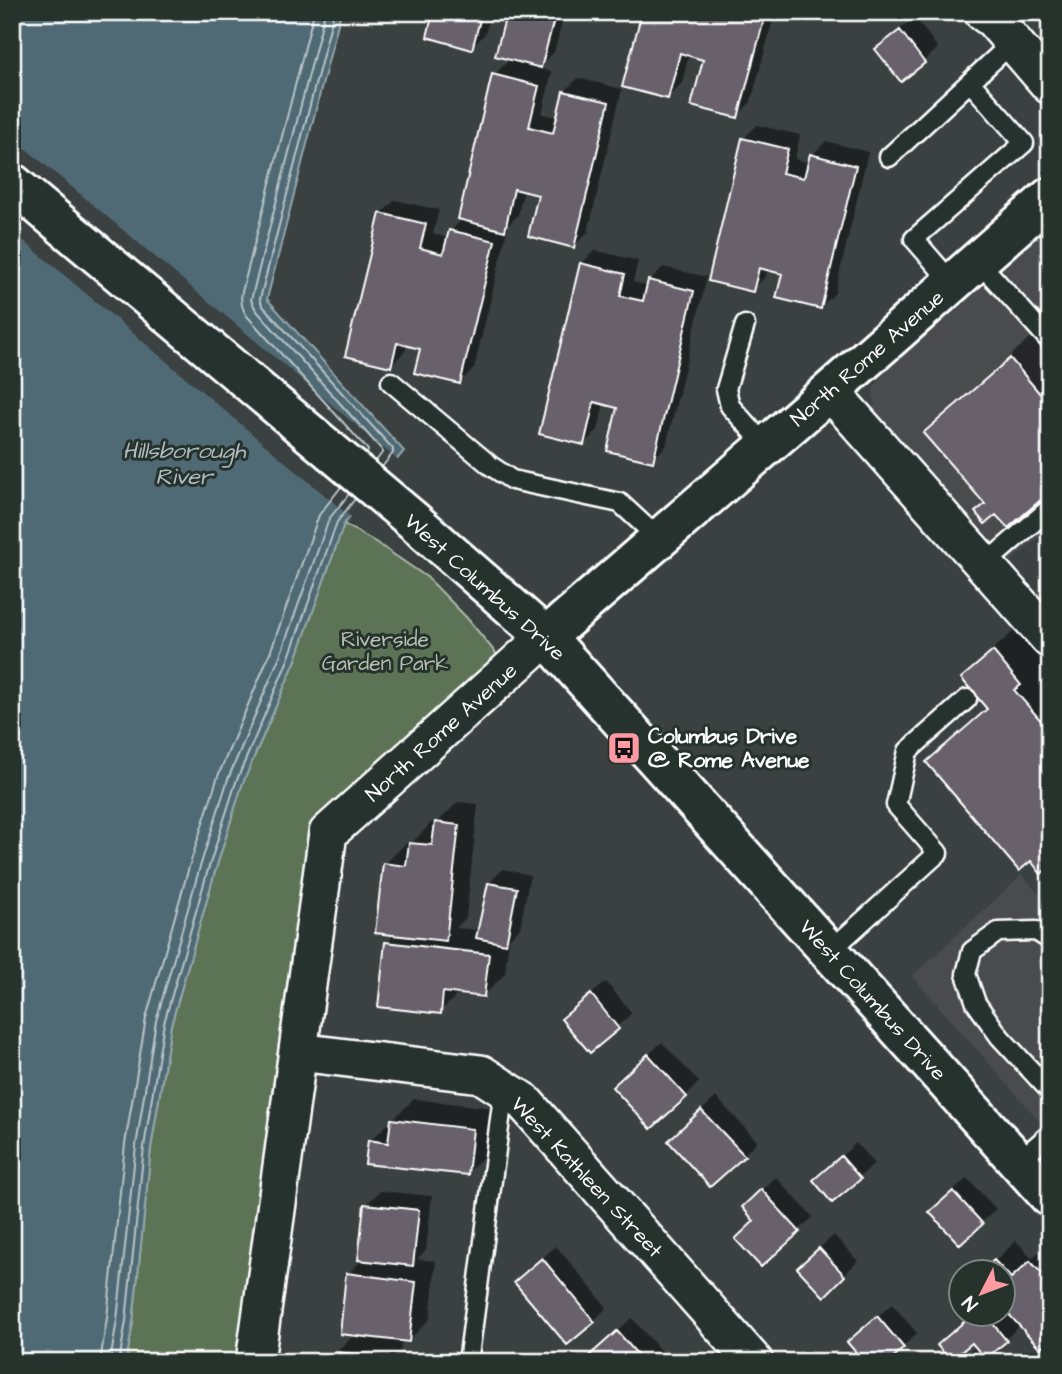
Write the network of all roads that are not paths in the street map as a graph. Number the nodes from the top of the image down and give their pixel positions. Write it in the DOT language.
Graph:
graph roads {
  1 [pos="983,12"];
  2 [pos="1013,42"];
  3 [pos="970,82"];
  4 [pos="1050,85"];
  5 [pos="889,157"];
  6 [pos="12,183"];
  7 [pos="1050,197"];
  8 [pos="965,272"];
  9 [pos="745,325"];
  10 [pos="1050,341"];
  11 [pos="391,382"];
  12 [pos="830,391"];
  13 [pos="766,446"];
  14 [pos="1050,508"];
  15 [pos="659,538"];
  16 [pos="984,565"];
  17 [pos="546,637"];
  18 [pos="1050,639"];
  19 [pos="967,699"];
  20 [pos="1050,940"];
  21 [pos="830,951"];
  22 [pos="298,1052"];
  23 [pos="505,1089"];
  24 [pos="1050,1091"];
  25 [pos="1050,1134"];
  26 [pos="1018,1162"];
  27 [pos="1050,1197"];
  28 [pos="471,1359"];
  29 [pos="255,1362"];
  30 [pos="754,1362"];
  1 -- 2 [label="street"];
  2 -- 3 [label="lane"];
  2 -- 4 [label="street"];
  3 -- 5 [label="lane"];
  3 -- 8 [label="lane"];
  6 -- 17 [label="main road, West Columbus Drive"];
  7 -- 8 [label="main road, North Rome Avenue"];
  8 -- 10 [label="lane"];
  8 -- 12 [label="main road, North Rome Avenue"];
  9 -- 13 [label="lane"];
  11 -- 15 [label="lane"];
  12 -- 13 [label="main road, North Rome Avenue"];
  12 -- 16 [label="street"];
  13 -- 15 [label="main road, North Rome Avenue"];
  14 -- 16 [label="lane"];
  15 -- 17 [label="main road, North Rome Avenue"];
  16 -- 18 [label="street"];
  17 -- 21 [label="main road, West Columbus Drive"];
  17 -- 22 [label="street, North Rome Avenue"];
  19 -- 21 [label="lane"];
  20 -- 24 [label="lane"];
  21 -- 26 [label="main road, West Columbus Drive"];
  22 -- 23 [label="street, West Kathleen Street"];
  22 -- 29 [label="street, North Rome Avenue"];
  23 -- 28 [label="lane"];
  23 -- 30 [label="street, West Kathleen Street"];
  25 -- 26 [label="lane"];
  26 -- 27 [label="main road, West Columbus Drive"];
}
